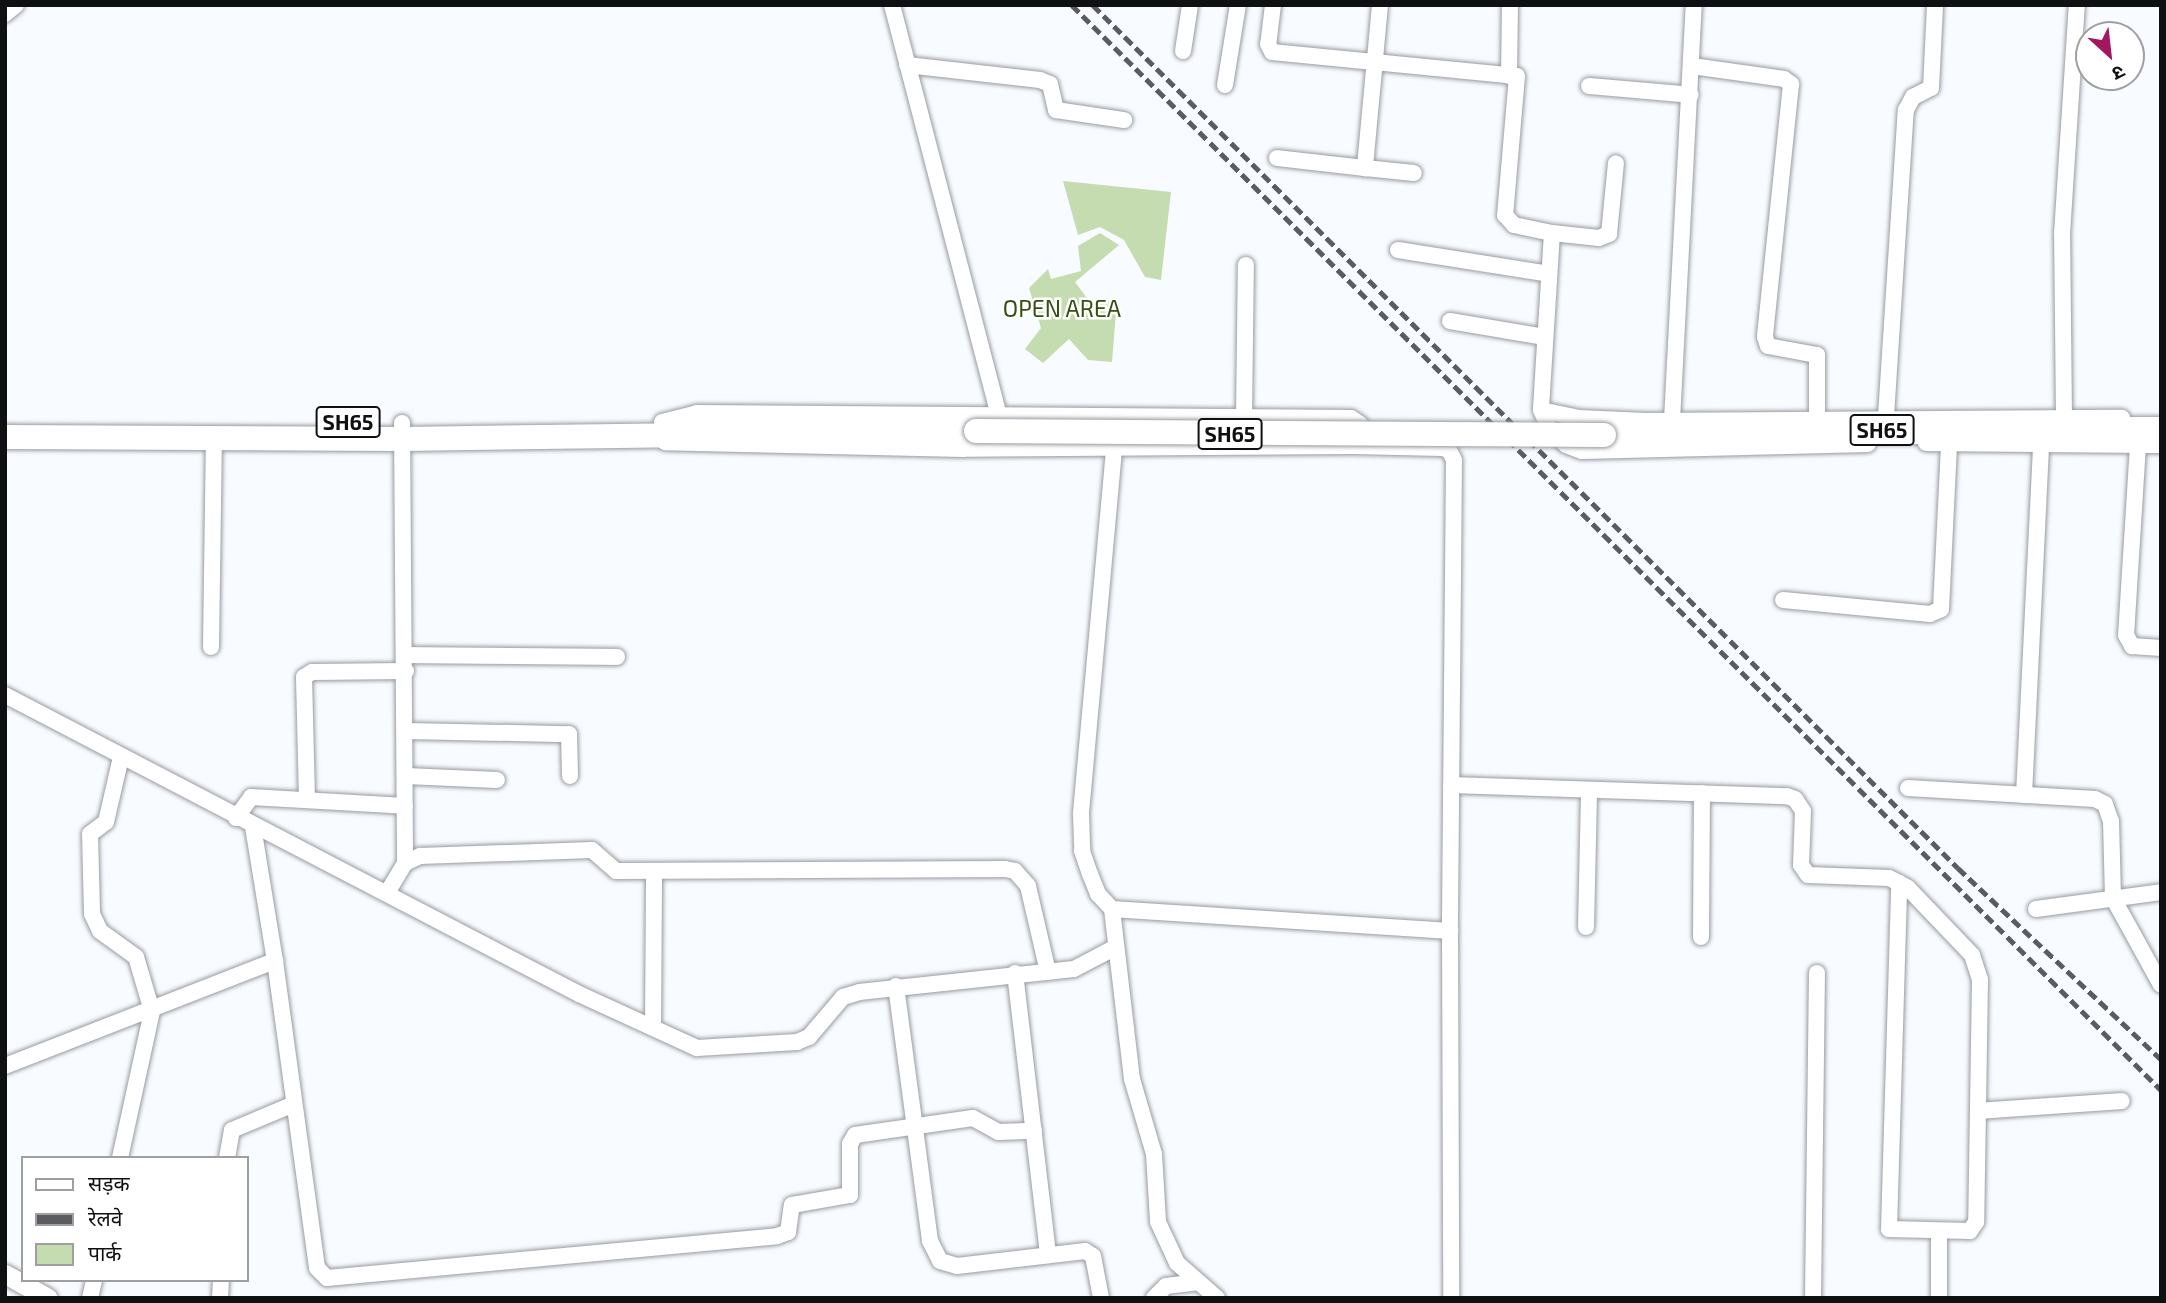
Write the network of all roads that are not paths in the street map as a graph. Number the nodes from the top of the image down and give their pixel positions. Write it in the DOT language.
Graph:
graph roads {
  1 [pos="16,5"];
  2 [pos="892,5"];
  3 [pos="1189,5"];
  4 [pos="1238,5"];
  5 [pos="1273,5"];
  6 [pos="1380,5"];
  7 [pos="1510,5"];
  8 [pos="1694,5"];
  9 [pos="1935,5"];
  10 [pos="2077,5"];
  11 [pos="5,14"];
  12 [pos="1183,51"];
  13 [pos="1374,60"];
  14 [pos="907,65"];
  15 [pos="1692,65"];
  16 [pos="1509,76"];
  17 [pos="1226,85"];
  18 [pos="1590,86"];
  19 [pos="1691,95"];
  20 [pos="1124,120"];
  21 [pos="1277,158"];
  22 [pos="1616,163"];
  23 [pos="1365,167"];
  24 [pos="1414,173"];
  25 [pos="1552,233"];
  26 [pos="1398,250"];
  27 [pos="1247,265"];
  28 [pos="1549,274"];
  29 [pos="1450,321"];
  30 [pos="1545,337"];
  31 [pos="1541,410"];
  32 [pos="1117,415"];
  33 [pos="1886,416"];
  34 [pos="999,417"];
  35 [pos="2064,417"];
  36 [pos="1244,418"];
  37 [pos="1817,418"];
  38 [pos="2161,418"];
  39 [pos="1672,420"];
  40 [pos="5,422"];
  41 [pos="656,429"];
  42 [pos="2161,429"];
  43 [pos="402,431"];
  44 [pos="5,437"];
  45 [pos="214,437"];
  46 [pos="1949,444"];
  47 [pos="2138,445"];
  48 [pos="2161,445"];
  49 [pos="1353,446"];
  50 [pos="2041,446"];
  51 [pos="1114,449"];
  52 [pos="1783,600"];
  53 [pos="211,647"];
  54 [pos="2161,648"];
  55 [pos="617,657"];
  56 [pos="406,663"];
  57 [pos="5,695"];
  58 [pos="406,731"];
  59 [pos="121,757"];
  60 [pos="406,776"];
  61 [pos="570,776"];
  62 [pos="497,780"];
  63 [pos="1451,785"];
  64 [pos="1908,788"];
  65 [pos="1589,791"];
  66 [pos="1702,793"];
  67 [pos="2024,795"];
  68 [pos="307,800"];
  69 [pos="405,806"];
  70 [pos="236,818"];
  71 [pos="253,827"];
  72 [pos="405,863"];
  73 [pos="654,871"];
  74 [pos="1899,883"];
  75 [pos="2161,892"];
  76 [pos="387,893"];
  77 [pos="2113,898"];
  78 [pos="1112,909"];
  79 [pos="2036,909"];
  80 [pos="1586,927"];
  81 [pos="1450,931"];
  82 [pos="1702,937"];
  83 [pos="1114,948"];
  84 [pos="275,961"];
  85 [pos="1048,972"];
  86 [pos="1015,973"];
  87 [pos="1816,973"];
  88 [pos="2161,985"];
  89 [pos="896,986"];
  90 [pos="152,1010"];
  91 [pos="653,1027"];
  92 [pos="5,1066"];
  93 [pos="2122,1101"];
  94 [pos="294,1104"];
  95 [pos="1978,1111"];
  96 [pos="916,1126"];
  97 [pos="1034,1131"];
  98 [pos="120,1156"];
  99 [pos="227,1156"];
  100 [pos="1939,1233"];
  101 [pos="1048,1255"];
  102 [pos="5,1274"];
  103 [pos="1208,1292"];
  104 [pos="48,1298"];
  105 [pos="1101,1298"];
  106 [pos="1154,1298"];
  107 [pos="1451,1298"];
  108 [pos="1813,1298"];
  109 [pos="1939,1298"];
  1 -- 11 [label="street"];
  2 -- 14 [label="street"];
  3 -- 12 [label="street"];
  4 -- 17 [label="street"];
  5 -- 13 [label="street"];
  6 -- 13 [label="street"];
  7 -- 16 [label="street"];
  8 -- 15 [label="street"];
  9 -- 33 [label="street"];
  10 -- 35 [label="street"];
  13 -- 16 [label="street"];
  13 -- 23 [label="street"];
  14 -- 20 [label="street"];
  14 -- 34 [label="street"];
  15 -- 19 [label="street"];
  15 -- 37 [label="street"];
  16 -- 25 [label="street"];
  18 -- 19 [label="street"];
  19 -- 39 [label="street"];
  21 -- 23 [label="street"];
  22 -- 25 [label="street"];
  23 -- 24 [label="street"];
  25 -- 28 [label="street"];
  26 -- 28 [label="street"];
  27 -- 36 [label="street"];
  28 -- 30 [label="street"];
  29 -- 30 [label="street"];
  30 -- 31 [label="street"];
  31 -- 39 [label="street"];
  31 -- 46 [label="street"];
  32 -- 34 [label="street"];
  32 -- 36 [label="street"];
  32 -- 51 [label="street"];
  33 -- 35 [label="street"];
  33 -- 37 [label="street"];
  34 -- 41 [label="street"];
  35 -- 38 [label="street"];
  36 -- 49 [label="street"];
  37 -- 39 [label="street"];
  40 -- 43 [label="main road, SH65"];
  41 -- 42 [label="main road, SH65, bridge"];
  41 -- 43 [label="main road, SH65"];
  41 -- 51 [label="street"];
  43 -- 45 [label="main road, SH65"];
  43 -- 56 [label="street"];
  44 -- 45 [label="main road, SH65"];
  45 -- 53 [label="street"];
  46 -- 50 [label="street"];
  46 -- 52 [label="street"];
  47 -- 48 [label="street"];
  47 -- 50 [label="street"];
  47 -- 54 [label="street"];
  49 -- 51 [label="street"];
  49 -- 63 [label="street"];
  50 -- 67 [label="street"];
  51 -- 78 [label="street"];
  55 -- 56 [label="street"];
  56 -- 58 [label="street"];
  56 -- 68 [label="street"];
  57 -- 59 [label="street"];
  58 -- 60 [label="street"];
  58 -- 61 [label="street"];
  59 -- 70 [label="street"];
  59 -- 90 [label="street"];
  60 -- 62 [label="street"];
  60 -- 69 [label="street"];
  63 -- 65 [label="street"];
  63 -- 81 [label="street"];
  64 -- 67 [label="street"];
  65 -- 66 [label="street"];
  65 -- 80 [label="street"];
  66 -- 74 [label="street"];
  66 -- 82 [label="street"];
  67 -- 77 [label="street"];
  68 -- 69 [label="street"];
  68 -- 70 [label="street"];
  69 -- 72 [label="street"];
  70 -- 71 [label="street"];
  71 -- 76 [label="street"];
  71 -- 84 [label="street"];
  72 -- 73 [label="street"];
  72 -- 76 [label="street"];
  73 -- 85 [label="street"];
  73 -- 91 [label="street"];
  74 -- 95 [label="street"];
  74 -- 100 [label="street"];
  75 -- 77 [label="street"];
  76 -- 91 [label="street"];
  77 -- 79 [label="street"];
  77 -- 88 [label="street"];
  78 -- 81 [label="street"];
  78 -- 83 [label="street"];
  81 -- 107 [label="street"];
  83 -- 85 [label="street"];
  83 -- 103 [label="street"];
  84 -- 90 [label="street"];
  84 -- 94 [label="street"];
  85 -- 86 [label="street"];
  86 -- 89 [label="street"];
  86 -- 97 [label="street"];
  87 -- 108 [label="street"];
  89 -- 91 [label="street"];
  89 -- 96 [label="street"];
  90 -- 92 [label="street"];
  90 -- 98 [label="street"];
  93 -- 95 [label="street"];
  94 -- 96 [label="street"];
  94 -- 99 [label="street"];
  95 -- 100 [label="street"];
  96 -- 97 [label="street"];
  96 -- 101 [label="street"];
  97 -- 101 [label="street"];
  100 -- 109 [label="street"];
  101 -- 105 [label="street"];
  102 -- 104 [label="street"];
  103 -- 106 [label="street"];
}
